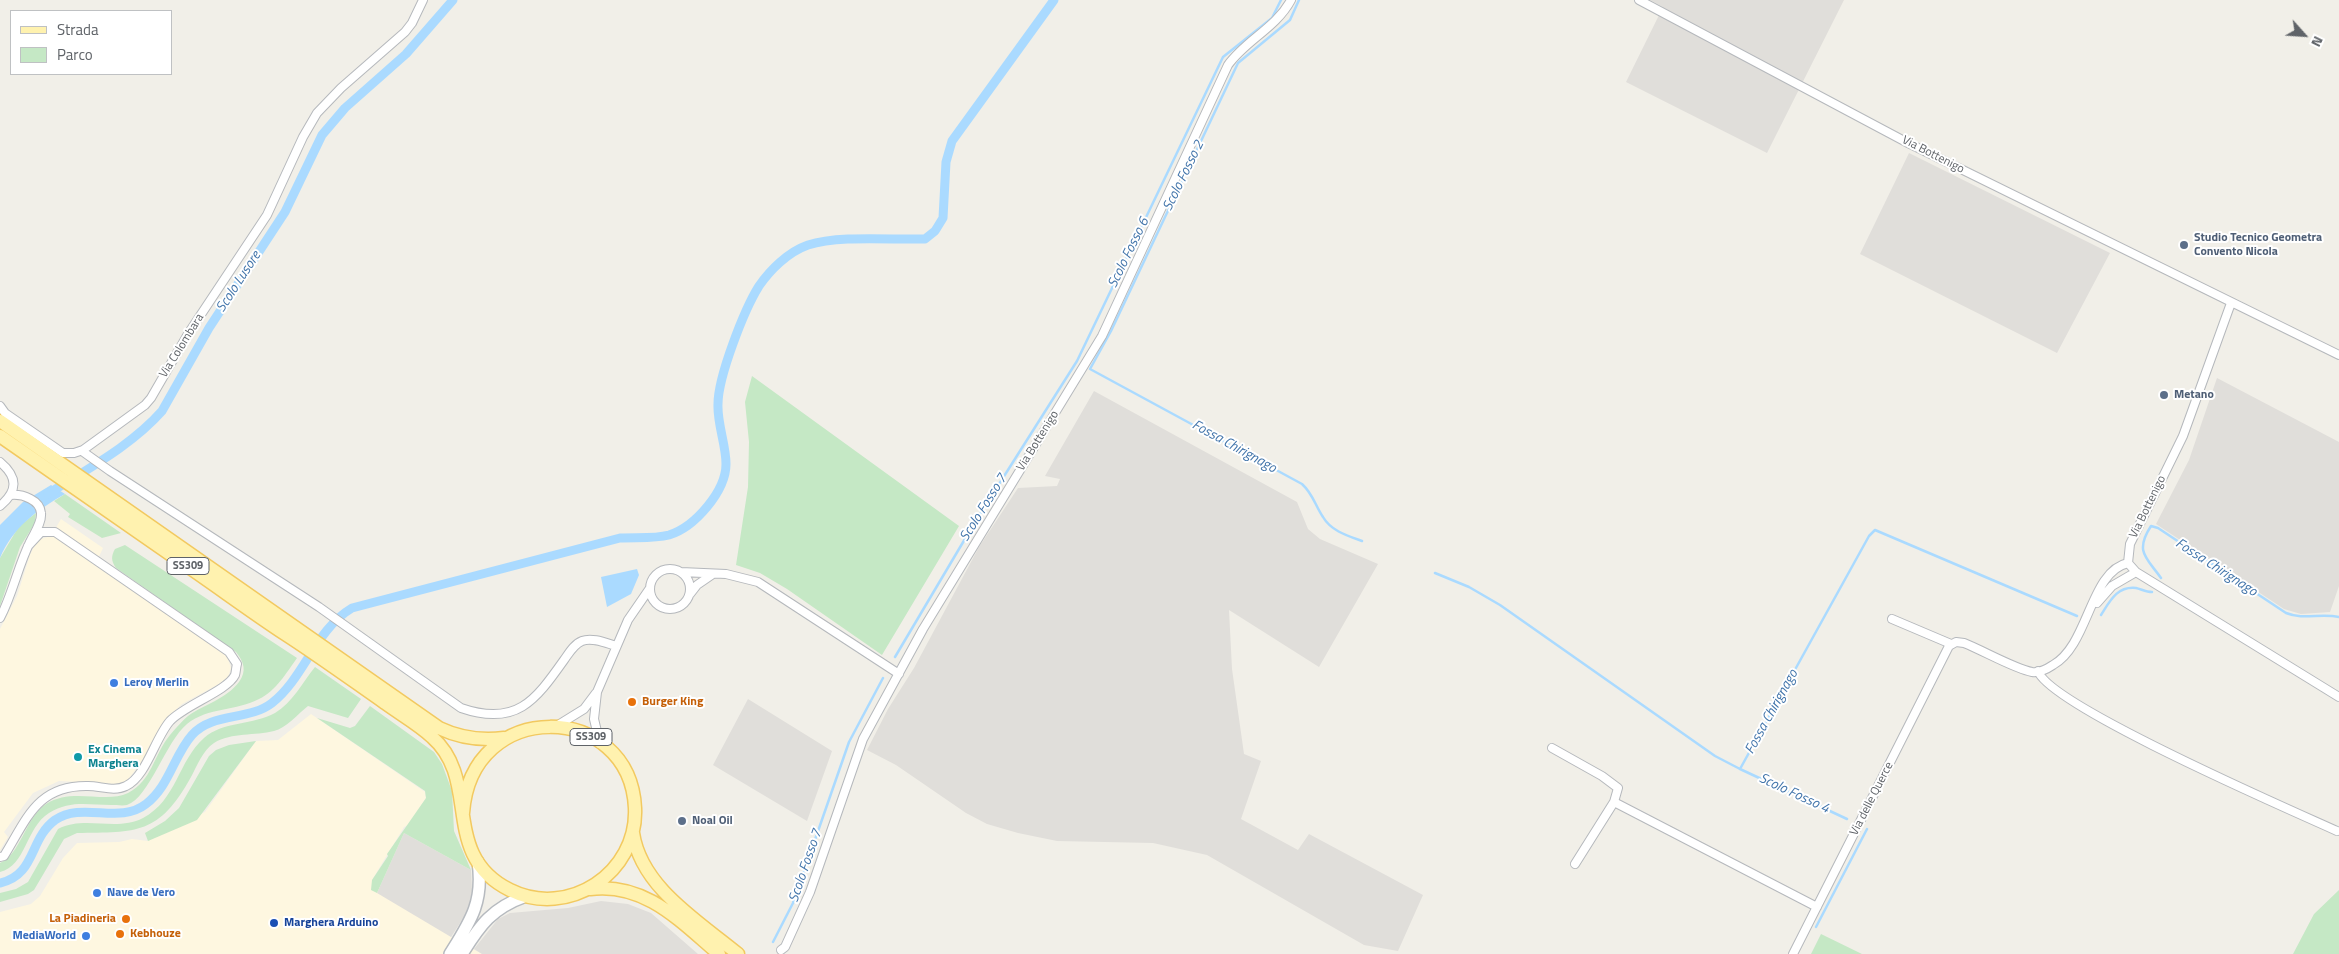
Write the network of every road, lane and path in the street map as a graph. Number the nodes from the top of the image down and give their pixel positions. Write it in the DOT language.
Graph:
graph roads {
  1 [pos="422,0"];
  2 [pos="1291,0"];
  3 [pos="1639,0"];
  4 [pos="2231,303"];
  5 [pos="2339,355"];
  6 [pos="0,406"];
  7 [pos="0,421"];
  8 [pos="0,436"];
  9 [pos="84,453"];
  10 [pos="0,462"];
  11 [pos="56,467"];
  12 [pos="13,495"];
  13 [pos="0,506"];
  14 [pos="28,546"];
  15 [pos="2128,563"];
  16 [pos="681,572"];
  17 [pos="2136,572"];
  18 [pos="715,573"];
  19 [pos="650,588"];
  20 [pos="690,594"];
  21 [pos="657,605"];
  22 [pos="635,610"];
  23 [pos="2091,610"];
  24 [pos="0,618"];
  25 [pos="1892,619"];
  26 [pos="1951,644"];
  27 [pos="616,646"];
  28 [pos="330,657"];
  29 [pos="2038,671"];
  30 [pos="899,674"];
  31 [pos="597,692"];
  32 [pos="2339,697"];
  33 [pos="555,727"];
  34 [pos="507,737"];
  35 [pos="600,744"];
  36 [pos="1552,748"];
  37 [pos="1614,802"];
  38 [pos="462,813"];
  39 [pos="633,830"];
  40 [pos="2337,831"];
  41 [pos="0,857"];
  42 [pos="478,862"];
  43 [pos="1575,864"];
  44 [pos="588,890"];
  45 [pos="526,896"];
  46 [pos="1817,907"];
  47 [pos="781,950"];
  48 [pos="450,954"];
  49 [pos="462,954"];
  50 [pos="719,954"];
  51 [pos="738,954"];
  52 [pos="1793,954"];
  1 -- 9 [label="street, Via Colombara"];
  2 -- 30 [label="street, Via Bottenigo"];
  3 -- 4 [label="street, Via Bottenigo"];
  4 -- 5 [label="street, Via Bottenigo"];
  4 -- 15 [label="street, Via Bottenigo"];
  6 -- 9 [label="street"];
  7 -- 11 [label="main road, SS309"];
  8 -- 11 [label="main road, SS309"];
  9 -- 27 [label="street"];
  10 -- 12 [label="street"];
  11 -- 28 [label="main road, SS309"];
  12 -- 13 [label="street"];
  12 -- 14 [label="street"];
  14 -- 24 [label="street"];
  14 -- 41 [label="street"];
  15 -- 17 [label="street"];
  15 -- 23 [label="street"];
  16 -- 18 [label="street"];
  16 -- 19 [label="street"];
  16 -- 20 [label="street"];
  17 -- 23 [label="street"];
  17 -- 32 [label="street"];
  18 -- 20 [label="street"];
  18 -- 30 [label="street"];
  19 -- 21 [label="street"];
  19 -- 22 [label="street"];
  20 -- 21 [label="street"];
  21 -- 22 [label="street"];
  22 -- 27 [label="street"];
  23 -- 29 [label="street"];
  25 -- 26 [label="street"];
  26 -- 29 [label="street"];
  26 -- 46 [label="street, Via delle Querce"];
  27 -- 31 [label="street"];
  28 -- 34 [label="main road, SS309"];
  28 -- 38 [label="main road, SS309"];
  29 -- 40 [label="street"];
  30 -- 47 [label="street, Via Bottenigo"];
  31 -- 33 [label="street"];
  31 -- 35 [label="street"];
  33 -- 34 [label="main road, SS309"];
  33 -- 35 [label="main road, SS309"];
  34 -- 38 [label="main road, SS309"];
  35 -- 39 [label="main road, SS309"];
  36 -- 37 [label="street"];
  37 -- 43 [label="street"];
  37 -- 46 [label="street"];
  38 -- 42 [label="main road, SS309"];
  39 -- 44 [label="main road, SS309"];
  39 -- 51 [label="main road, SS309"];
  42 -- 45 [label="main road, SS309"];
  42 -- 48 [label="street"];
  44 -- 45 [label="main road, SS309"];
  44 -- 50 [label="main road, SS309"];
  45 -- 49 [label="street"];
  46 -- 52 [label="street, Via delle Querce"];
}
